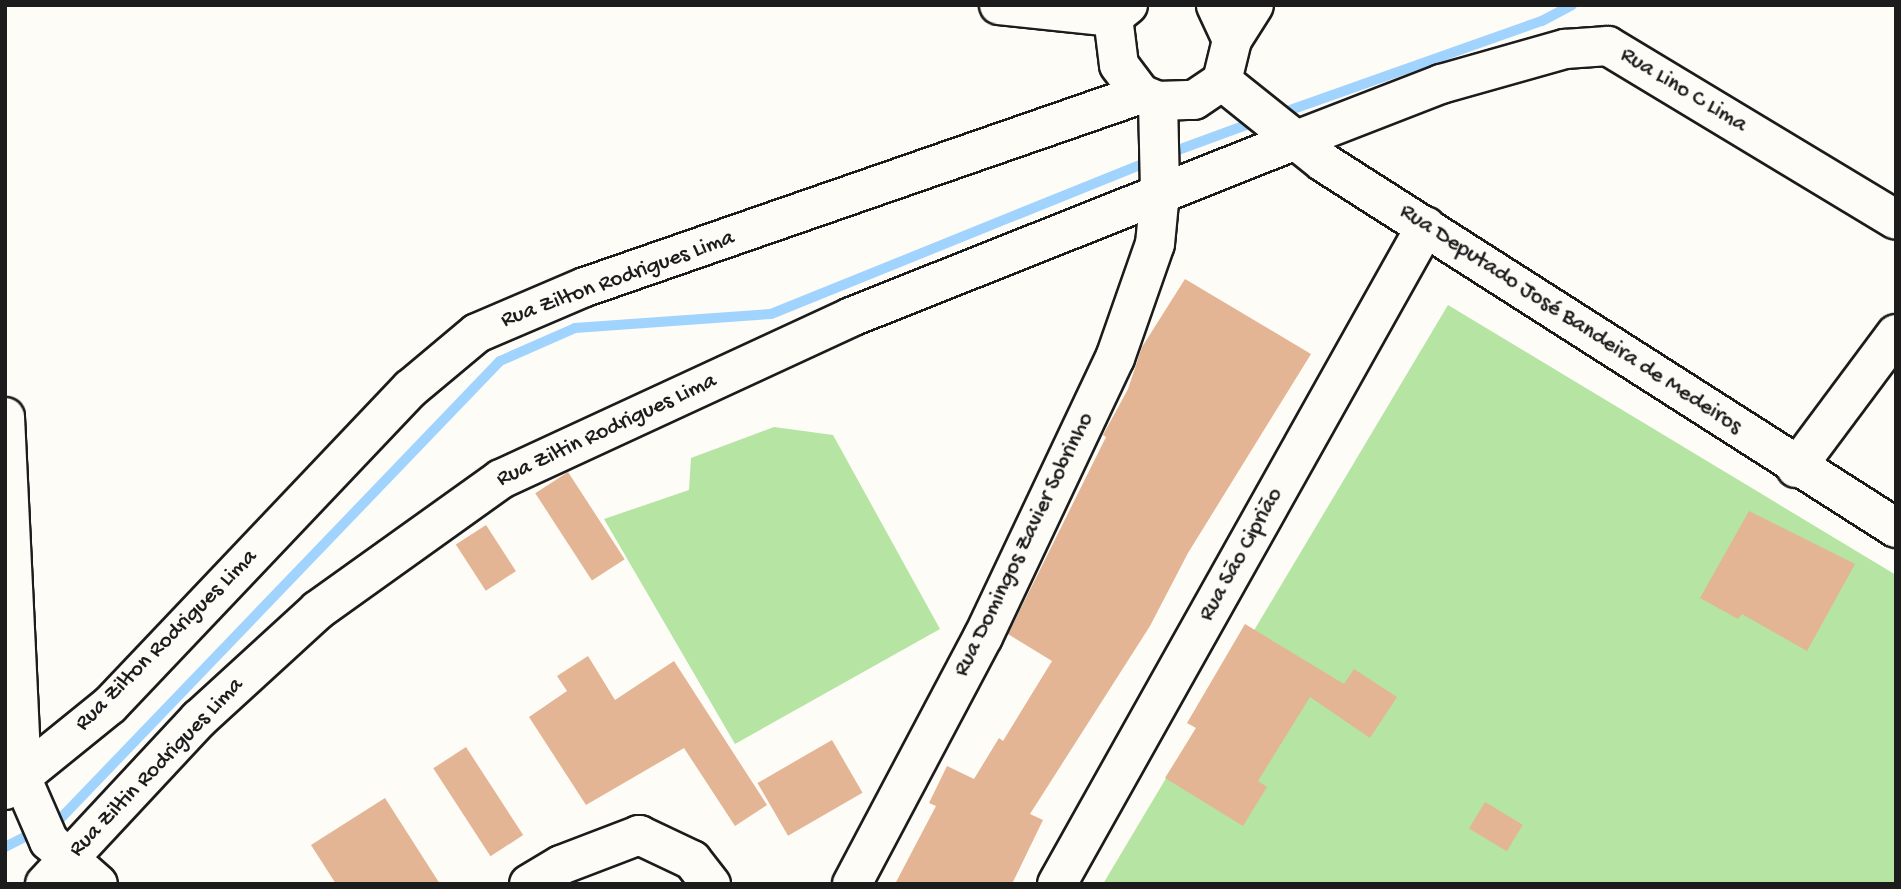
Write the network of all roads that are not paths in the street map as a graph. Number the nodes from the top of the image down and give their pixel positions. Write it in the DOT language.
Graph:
graph roads {
  1 [pos="999,5"];
  2 [pos="1216,5"];
  3 [pos="1254,5"];
  4 [pos="1121,11"];
  5 [pos="1232,40"];
  6 [pos="1236,92"];
  7 [pos="1150,97"];
  8 [pos="1286,135"];
  9 [pos="1159,169"];
  10 [pos="1896,220"];
  11 [pos="1426,226"];
  12 [pos="1896,334"];
  13 [pos="5,417"];
  14 [pos="1796,468"];
  15 [pos="1896,528"];
  16 [pos="19,790"];
  17 [pos="54,861"];
  18 [pos="98,884"];
  19 [pos="529,884"];
  20 [pos="711,884"];
  21 [pos="852,884"];
  22 [pos="1057,884"];
  1 -- 4 [label="street"];
  2 -- 5 [label="street"];
  3 -- 5 [label="street"];
  4 -- 7 [label="street"];
  5 -- 6 [label="street"];
  6 -- 7 [label="street, Rua Zilton Rodrigues Lima"];
  6 -- 8 [label="street, Rua Deputado José Bandeira de Medeiros"];
  7 -- 9 [label="street, Rua Domingos Zavier Sobrinho"];
  7 -- 16 [label="street, Rua Zilton Rodrigues Lima"];
  8 -- 9 [label="street"];
  8 -- 10 [label="street, Rua Lino C Lima"];
  8 -- 11 [label="street, Rua Deputado José Bandeira de Medeiros"];
  9 -- 17 [label="street, Rua Ziltin Rodrigues Lima"];
  9 -- 21 [label="street, Rua Domingos Zavier Sobrinho"];
  11 -- 14 [label="street, Rua Deputado José Bandeira de Medeiros"];
  11 -- 22 [label="street, Rua São Ciprião"];
  12 -- 14 [label="street"];
  13 -- 16 [label="street"];
  14 -- 15 [label="street, Rua Deputado José Bandeira de Medeiros"];
  16 -- 17 [label="street"];
  17 -- 18 [label="street"];
  19 -- 20 [label="street"];
}
